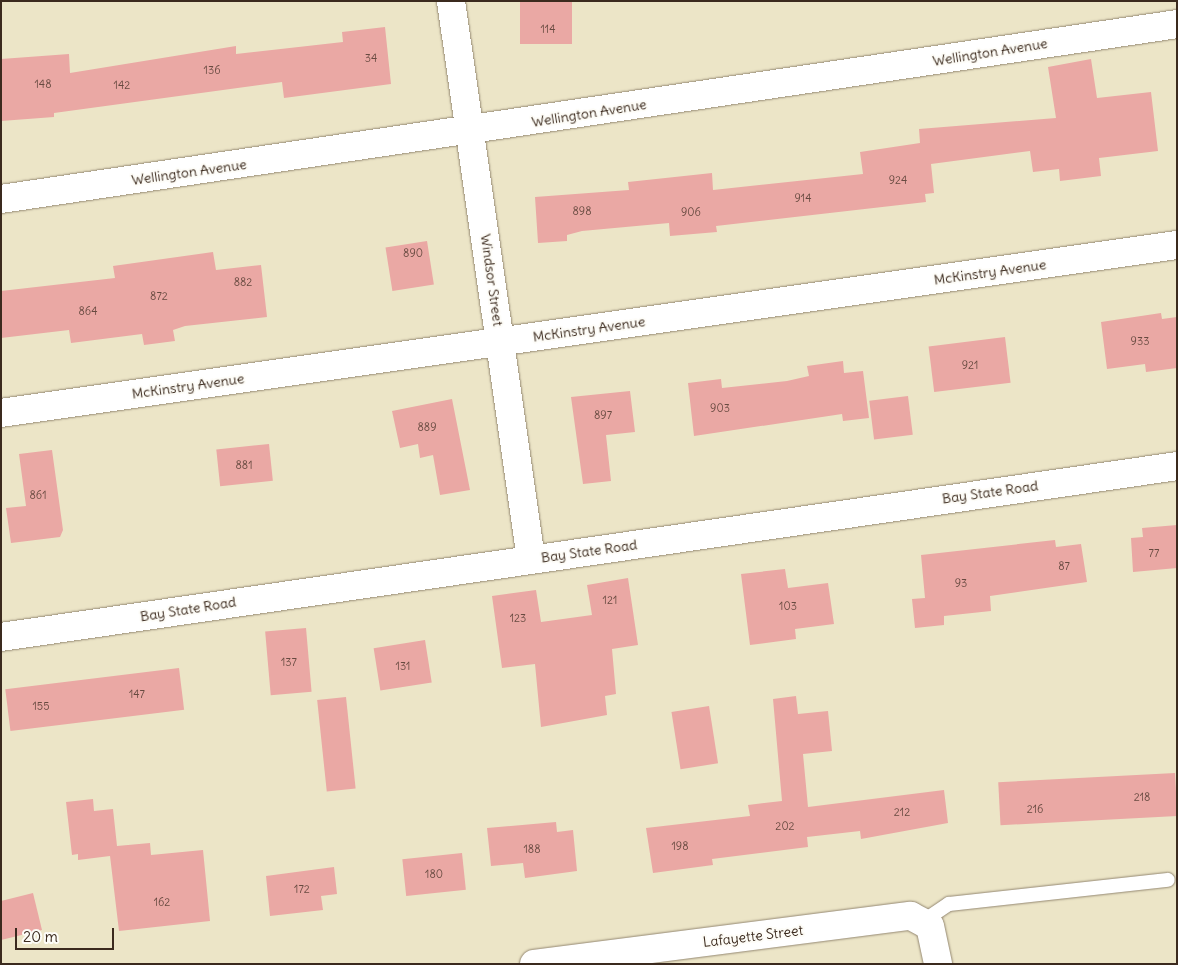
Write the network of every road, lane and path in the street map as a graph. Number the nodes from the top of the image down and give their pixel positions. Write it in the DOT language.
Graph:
graph roads {
  1 [pos="451,1"];
  2 [pos="1177,24"];
  3 [pos="471,131"];
  4 [pos="1,199"];
  5 [pos="1177,245"];
  6 [pos="500,342"];
  7 [pos="1,413"];
  8 [pos="1177,466"];
  9 [pos="531,559"];
  10 [pos="1,637"];
  11 [pos="1168,880"];
  12 [pos="925,920"];
  13 [pos="534,964"];
  14 [pos="938,964"];
  1 -- 3 [label="street, Windsor Street"];
  2 -- 3 [label="street, Wellington Avenue"];
  3 -- 4 [label="street, Wellington Avenue"];
  3 -- 6 [label="street, Windsor Street"];
  5 -- 6 [label="street, McKinstry Avenue"];
  6 -- 7 [label="street, McKinstry Avenue"];
  6 -- 9 [label="street, Windsor Street"];
  8 -- 9 [label="street, Bay State Road"];
  9 -- 10 [label="street, Bay State Road"];
  11 -- 12 [label="lane"];
  12 -- 13 [label="street, Lafayette Street"];
  12 -- 14 [label="street"];
}
